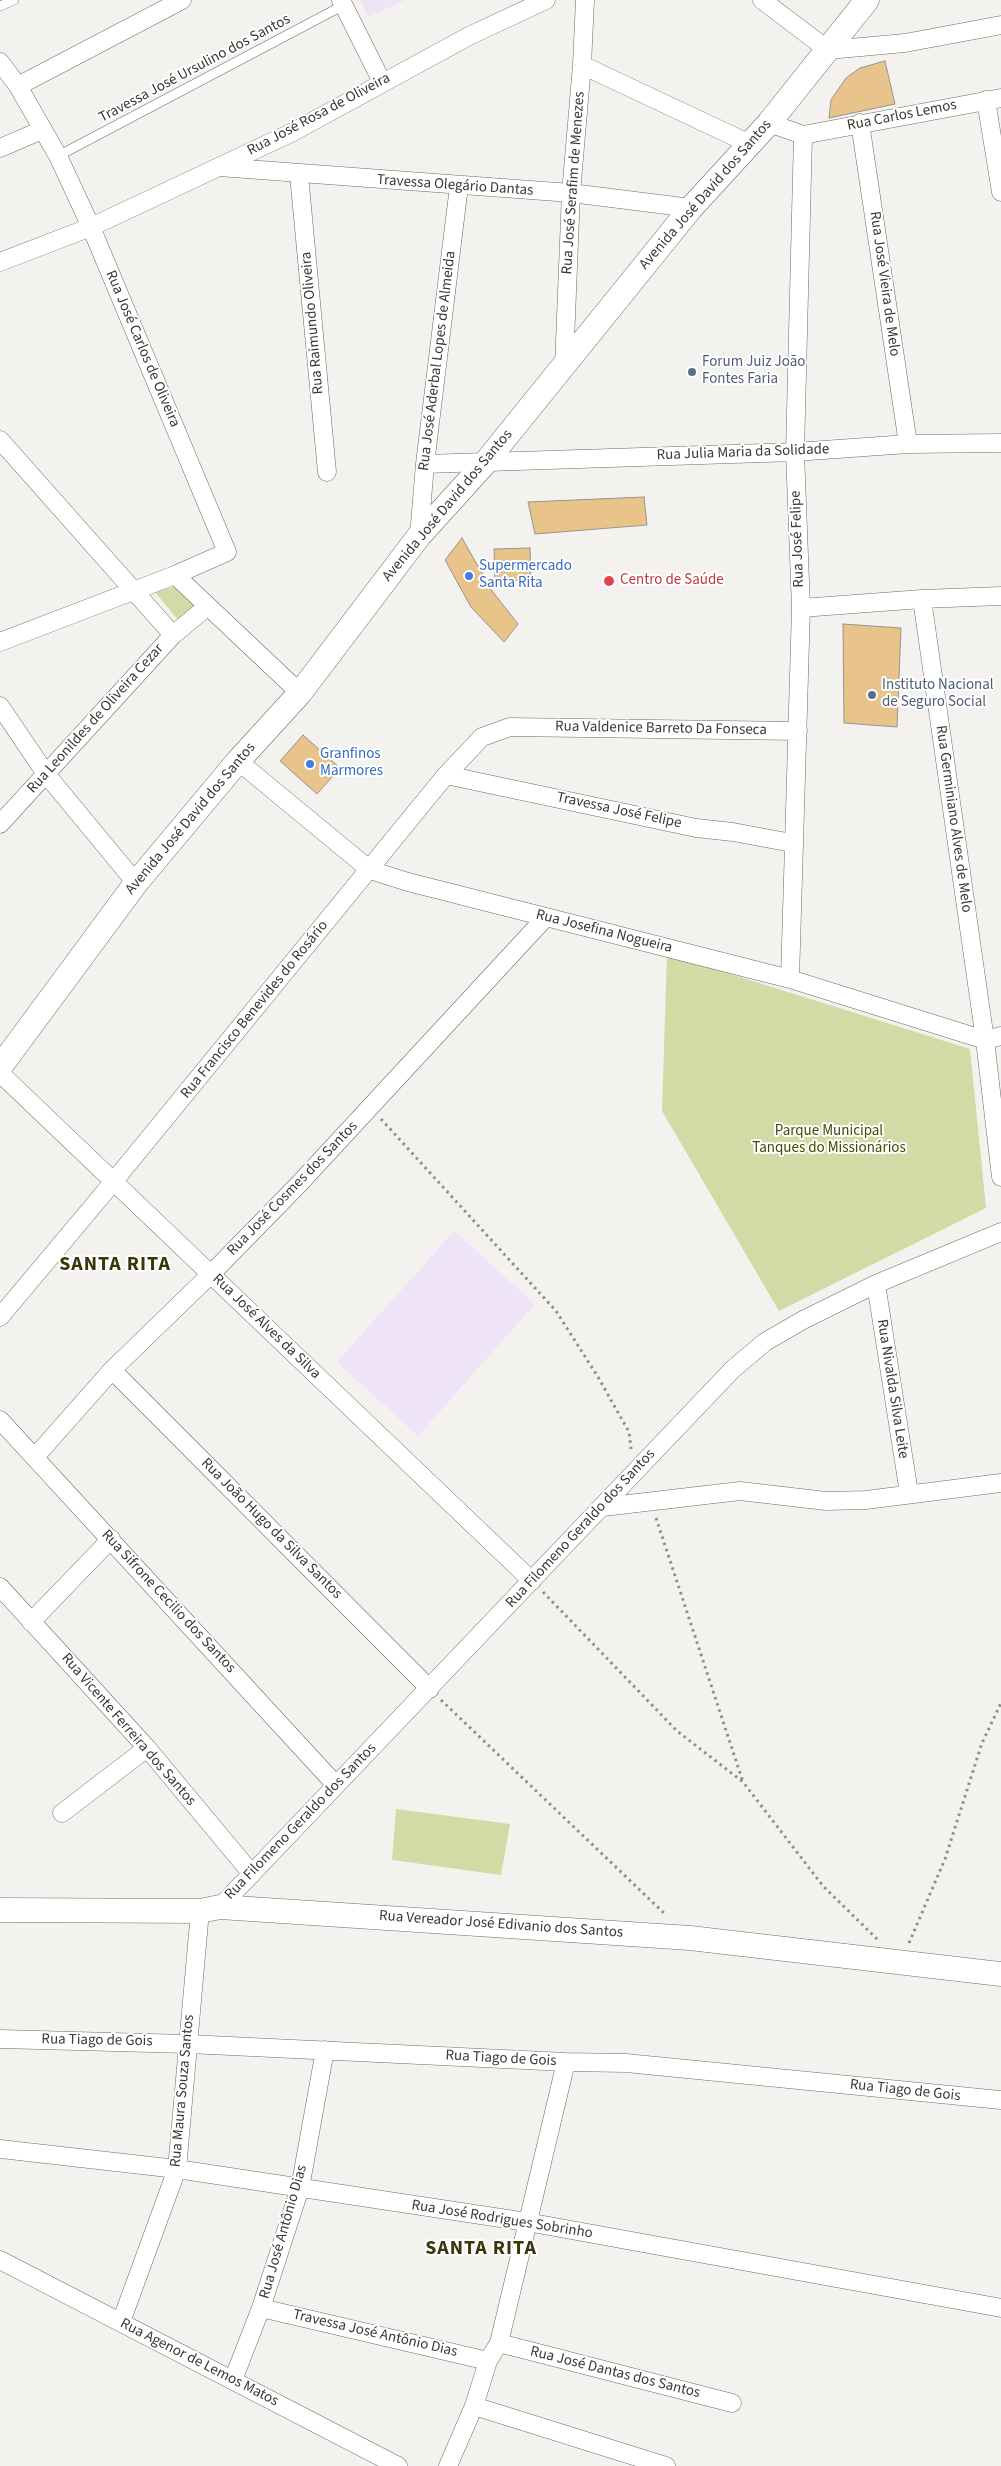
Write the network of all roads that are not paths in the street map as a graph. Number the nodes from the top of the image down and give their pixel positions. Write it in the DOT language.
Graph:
graph roads {
  1 [pos="14,0"];
  2 [pos="182,0"];
  3 [pos="546,0"];
  4 [pos="584,0"];
  5 [pos="762,0"];
  6 [pos="867,0"];
  7 [pos="343,3"];
  8 [pos="0,6"];
  9 [pos="1001,25"];
  10 [pos="828,50"];
  11 [pos="0,62"];
  12 [pos="582,65"];
  13 [pos="382,82"];
  14 [pos="18,86"];
  15 [pos="993,99"];
  16 [pos="769,123"];
  17 [pos="860,124"];
  18 [pos="42,130"];
  19 [pos="803,135"];
  20 [pos="750,144"];
  21 [pos="0,148"];
  22 [pos="58,156"];
  23 [pos="219,167"];
  24 [pos="300,175"];
  25 [pos="459,186"];
  26 [pos="1001,192"];
  27 [pos="571,193"];
  28 [pos="691,208"];
  29 [pos="91,226"];
  30 [pos="0,262"];
  31 [pos="564,366"];
  32 [pos="0,440"];
  33 [pos="1001,443"];
  34 [pos="908,444"];
  35 [pos="795,452"];
  36 [pos="485,463"];
  37 [pos="425,464"];
  38 [pos="328,472"];
  39 [pos="419,536"];
  40 [pos="175,575"];
  41 [pos="135,591"];
  42 [pos="1001,596"];
  43 [pos="922,598"];
  44 [pos="208,606"];
  45 [pos="801,608"];
  46 [pos="173,635"];
  47 [pos="0,642"];
  48 [pos="300,693"];
  49 [pos="0,706"];
  50 [pos="523,727"];
  51 [pos="798,731"];
  52 [pos="238,760"];
  53 [pos="46,774"];
  54 [pos="446,775"];
  55 [pos="0,824"];
  56 [pos="792,843"];
  57 [pos="370,870"];
  58 [pos="136,883"];
  59 [pos="546,917"];
  60 [pos="790,978"];
  61 [pos="993,1038"];
  62 [pos="0,1066"];
  63 [pos="0,1073"];
  64 [pos="1001,1176"];
  65 [pos="114,1181"];
  66 [pos="1001,1232"];
  67 [pos="211,1274"];
  68 [pos="876,1284"];
  69 [pos="0,1317"];
  70 [pos="112,1370"];
  71 [pos="0,1420"];
  72 [pos="35,1457"];
  73 [pos="1001,1483"];
  74 [pos="909,1493"];
  75 [pos="603,1507"];
  76 [pos="111,1539"];
  77 [pos="532,1581"];
  78 [pos="0,1587"];
  79 [pos="31,1622"];
  80 [pos="430,1689"];
  81 [pos="147,1748"];
  82 [pos="336,1784"];
  83 [pos="62,1812"];
  84 [pos="252,1874"];
  85 [pos="210,1909"];
  86 [pos="0,1910"];
  87 [pos="1001,1974"];
  88 [pos="0,2039"];
  89 [pos="188,2044"];
  90 [pos="325,2050"];
  91 [pos="566,2062"];
  92 [pos="1001,2100"];
  93 [pos="0,2149"];
  94 [pos="177,2169"];
  95 [pos="300,2188"];
  96 [pos="528,2222"];
  97 [pos="0,2260"];
  98 [pos="261,2308"];
  99 [pos="1001,2308"];
  100 [pos="122,2322"];
  101 [pos="498,2343"];
  102 [pos="488,2361"];
  103 [pos="232,2380"];
  104 [pos="732,2402"];
  105 [pos="474,2406"];
  106 [pos="398,2466"];
  107 [pos="448,2466"];
  108 [pos="666,2466"];
  1 -- 8 [label="lane"];
  2 -- 14 [label="street"];
  3 -- 13 [label="street, Rua José Rosa de Oliveira"];
  4 -- 12 [label="street, Rua José Serafim de Menezes"];
  5 -- 10 [label="street"];
  6 -- 10 [label="main road, Avenida José David dos Santos"];
  7 -- 13 [label="street"];
  7 -- 22 [label="lane, Travessa José Ursulino dos Santos"];
  9 -- 10 [label="street"];
  10 -- 16 [label="main road, Avenida José David dos Santos"];
  11 -- 14 [label="street, Rua José Carlos de Oliveira"];
  12 -- 20 [label="street"];
  12 -- 27 [label="street, Rua José Serafim de Menezes"];
  13 -- 23 [label="street, Rua José Rosa de Oliveira"];
  14 -- 18 [label="street, Rua José Carlos de Oliveira"];
  15 -- 17 [label="street, Rua Carlos Lemos"];
  15 -- 26 [label="street"];
  16 -- 19 [label="street"];
  16 -- 20 [label="main road, Avenida José David dos Santos"];
  17 -- 19 [label="street, Rua Carlos Lemos"];
  17 -- 34 [label="street, Rua José Vieira de Melo"];
  18 -- 21 [label="street"];
  18 -- 22 [label="street, Rua José Carlos de Oliveira"];
  19 -- 35 [label="street, Rua José Felipe"];
  20 -- 28 [label="main road, Avenida José David dos Santos"];
  22 -- 29 [label="street, Rua José Carlos de Oliveira"];
  23 -- 24 [label="street, Travessa Olegário Dantas"];
  23 -- 29 [label="street, Rua José Rosa de Oliveira"];
  24 -- 25 [label="street, Travessa Olegário Dantas"];
  24 -- 38 [label="street, Rua Raimundo Oliveira"];
  25 -- 27 [label="street, Travessa Olegário Dantas"];
  25 -- 37 [label="street, Rua José Aderbal Lopes de Almeida"];
  27 -- 28 [label="street, Travessa Olegário Dantas"];
  27 -- 31 [label="street, Rua José Serafim de Menezes"];
  28 -- 31 [label="main road, Avenida José David dos Santos"];
  29 -- 30 [label="street, Rua José Rosa de Oliveira"];
  29 -- 40 [label="street, Rua José Carlos de Oliveira"];
  31 -- 36 [label="main road, Avenida José David dos Santos"];
  32 -- 41 [label="street, Rua Leonildes de Oliveira Cezar"];
  33 -- 34 [label="street, Rua Julia Maria da Solidade"];
  34 -- 35 [label="street, Rua Julia Maria da Solidade"];
  35 -- 36 [label="street, Rua Julia Maria da Solidade"];
  35 -- 45 [label="street, Rua José Felipe"];
  36 -- 37 [label="street, Rua Julia Maria da Solidade"];
  36 -- 39 [label="main road, Avenida José David dos Santos"];
  37 -- 39 [label="street, Rua José Aderbal Lopes de Almeida"];
  39 -- 48 [label="main road, Avenida José David dos Santos"];
  40 -- 41 [label="street, Rua José Carlos de Oliveira"];
  40 -- 44 [label="street"];
  41 -- 46 [label="street, Rua Leonildes de Oliveira Cezar"];
  41 -- 47 [label="street, Rua José Carlos de Oliveira"];
  42 -- 43 [label="street"];
  43 -- 45 [label="street"];
  43 -- 61 [label="street, Rua Germiniano Alves de Melo"];
  44 -- 46 [label="street"];
  44 -- 48 [label="street"];
  45 -- 51 [label="street, Rua José Felipe"];
  46 -- 53 [label="street, Rua Leonildes de Oliveira Cezar"];
  48 -- 52 [label="main road, Avenida José David dos Santos"];
  49 -- 53 [label="street"];
  50 -- 51 [label="street, Rua Valdenice Barreto Da Fonseca"];
  50 -- 54 [label="street, Rua Francisco Benevides do Rosário"];
  51 -- 56 [label="street, Rua José Felipe"];
  52 -- 57 [label="street, Rua Josefina Nogueira"];
  52 -- 58 [label="main road, Avenida José David dos Santos"];
  53 -- 55 [label="street, Rua Leonildes de Oliveira Cezar"];
  53 -- 58 [label="street"];
  54 -- 56 [label="street, Travessa José Felipe"];
  54 -- 57 [label="street, Rua Francisco Benevides do Rosário"];
  56 -- 60 [label="street, Rua José Felipe"];
  57 -- 59 [label="street, Rua Josefina Nogueira"];
  57 -- 65 [label="street, Rua Francisco Benevides do Rosário"];
  58 -- 62 [label="main road, Avenida José David dos Santos"];
  59 -- 60 [label="street, Rua Josefina Nogueira"];
  59 -- 67 [label="street, Rua José Cosmes dos Santos"];
  60 -- 61 [label="street, Rua Josefina Nogueira"];
  61 -- 64 [label="street, Rua Germiniano Alves de Melo"];
  63 -- 65 [label="street, Rua José Alves da Silva"];
  65 -- 67 [label="street, Rua José Alves da Silva"];
  65 -- 69 [label="street, Rua Francisco Benevides do Rosário"];
  66 -- 68 [label="street, Rua Filomeno Geraldo dos Santos"];
  67 -- 70 [label="street, Rua José Cosmes dos Santos"];
  67 -- 77 [label="street, Rua José Alves da Silva"];
  68 -- 74 [label="street, Rua Nivalda Silva Leite"];
  68 -- 75 [label="street, Rua Filomeno Geraldo dos Santos"];
  70 -- 72 [label="street, Rua José Cosmes dos Santos"];
  70 -- 80 [label="street, Rua João Hugo da Silva Santos"];
  71 -- 72 [label="street, Rua Sifrone Cecilio dos Santos"];
  72 -- 76 [label="street, Rua Sifrone Cecilio dos Santos"];
  73 -- 74 [label="street"];
  74 -- 75 [label="street"];
  75 -- 77 [label="street, Rua Filomeno Geraldo dos Santos"];
  76 -- 79 [label="street"];
  76 -- 82 [label="street, Rua Sifrone Cecilio dos Santos"];
  77 -- 80 [label="street, Rua Filomeno Geraldo dos Santos"];
  78 -- 79 [label="street, Rua Vicente Ferreira dos Santos"];
  79 -- 81 [label="street, Rua Vicente Ferreira dos Santos"];
  80 -- 82 [label="street, Rua Filomeno Geraldo dos Santos"];
  81 -- 83 [label="street"];
  81 -- 84 [label="street, Rua Vicente Ferreira dos Santos"];
  82 -- 84 [label="street, Rua Filomeno Geraldo dos Santos"];
  84 -- 85 [label="street, Rua Filomeno Geraldo dos Santos"];
  85 -- 86 [label="main road, Rua Vereador José Edivanio dos Santos"];
  85 -- 87 [label="main road, Rua Vereador José Edivanio dos Santos"];
  85 -- 89 [label="street, Rua Maura Souza Santos"];
  88 -- 89 [label="street, Rua Tiago de Gois"];
  89 -- 90 [label="street, Rua Tiago de Gois"];
  89 -- 94 [label="street, Rua Maura Souza Santos"];
  90 -- 91 [label="street, Rua Tiago de Gois"];
  90 -- 95 [label="street, Rua José Antônio Dias"];
  91 -- 92 [label="street, Rua Tiago de Gois"];
  91 -- 96 [label="street"];
  93 -- 94 [label="street, Rua José Rodrigues Sobrinho"];
  94 -- 95 [label="street, Rua José Rodrigues Sobrinho"];
  94 -- 100 [label="street, Rua Maura Souza Santos"];
  95 -- 96 [label="street, Rua José Rodrigues Sobrinho"];
  95 -- 98 [label="street, Rua José Antônio Dias"];
  96 -- 99 [label="street, Rua José Rodrigues Sobrinho"];
  96 -- 101 [label="street"];
  97 -- 100 [label="street, Rua Agenor de Lemos Matos"];
  98 -- 102 [label="street, Travessa José Antônio Dias"];
  98 -- 103 [label="street, Rua José Antônio Dias"];
  100 -- 103 [label="street, Rua Agenor de Lemos Matos"];
  101 -- 102 [label="street"];
  101 -- 104 [label="street, Rua José Dantas dos Santos"];
  102 -- 105 [label="street"];
  103 -- 106 [label="street, Rua Agenor de Lemos Matos"];
  105 -- 107 [label="street"];
  105 -- 108 [label="street"];
}
